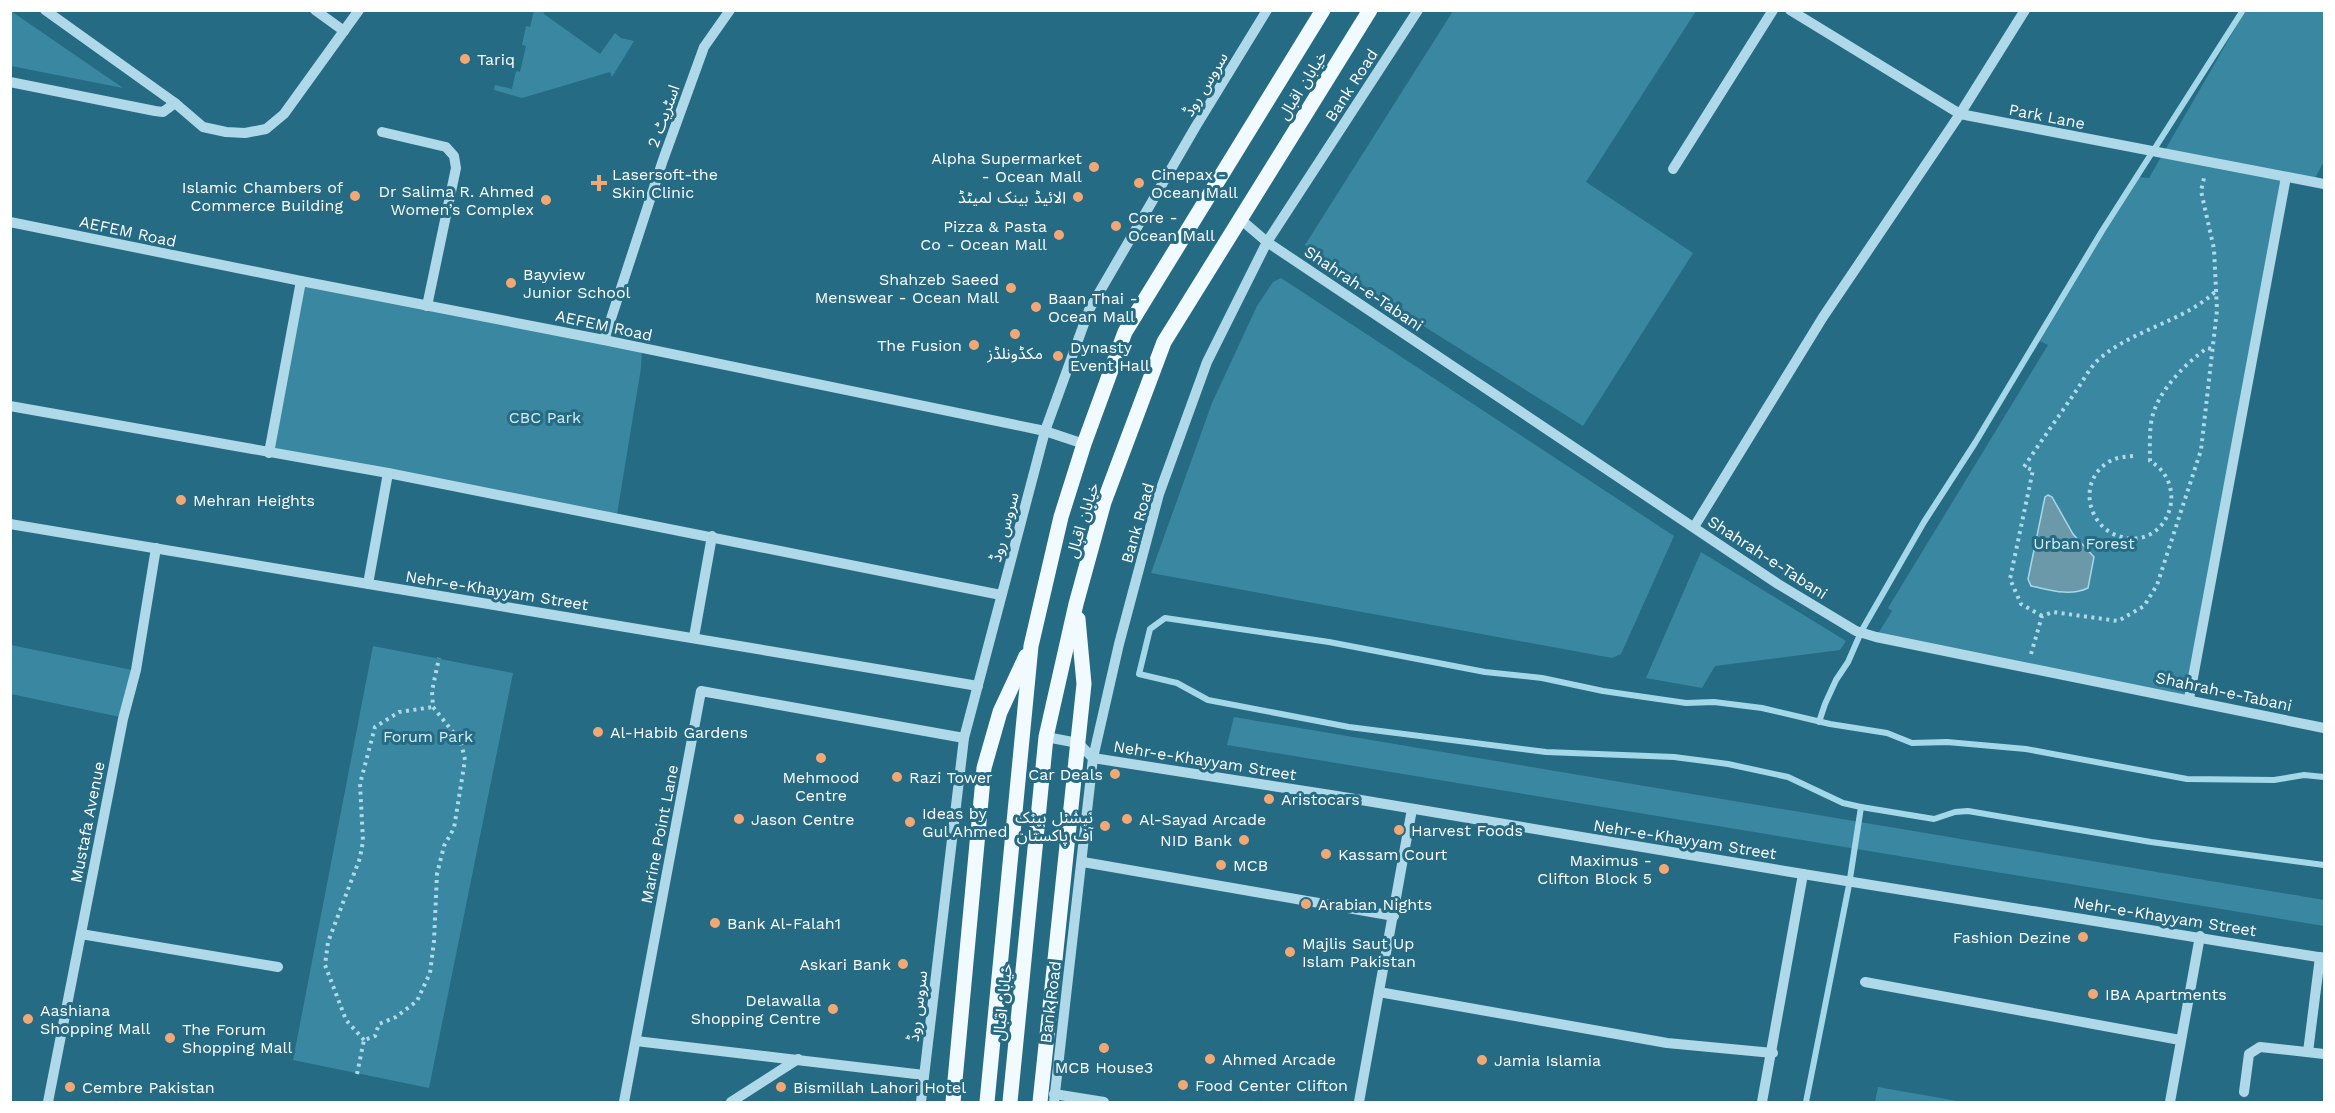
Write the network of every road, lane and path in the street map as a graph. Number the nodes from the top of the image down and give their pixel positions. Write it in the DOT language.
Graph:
graph roads {
  1 [pos="45,10"];
  2 [pos="315,10"];
  3 [pos="359,10"];
  4 [pos="730,10"];
  5 [pos="1267,10"];
  6 [pos="1370,10"];
  7 [pos="1418,10"];
  8 [pos="1773,10"];
  9 [pos="1790,10"];
  10 [pos="2025,10"];
  11 [pos="1320,12"];
  12 [pos="344,31"];
  13 [pos="10,82"];
  14 [pos="175,104"];
  15 [pos="1959,114"];
  16 [pos="382,132"];
  17 [pos="2207,162"];
  18 [pos="1673,169"];
  19 [pos="2286,177"];
  20 [pos="2325,184"];
  21 [pos="1239,218"];
  22 [pos="10,222"];
  23 [pos="1267,242"];
  24 [pos="301,281"];
  25 [pos="2216,291"];
  26 [pos="427,306"];
  27 [pos="604,340"];
  28 [pos="2213,349"];
  29 [pos="10,406"];
  30 [pos="1045,431"];
  31 [pos="1084,444"];
  32 [pos="269,453"];
  33 [pos="2133,456"];
  34 [pos="388,472"];
  35 [pos="10,524"];
  36 [pos="1694,527"];
  37 [pos="712,536"];
  38 [pos="156,548"];
  39 [pos="368,584"];
  40 [pos="1001,595"];
  41 [pos="1076,604"];
  42 [pos="2042,616"];
  43 [pos="694,637"];
  44 [pos="1031,646"];
  45 [pos="439,658"];
  46 [pos="2028,667"];
  47 [pos="978,686"];
  48 [pos="2189,699"];
  49 [pos="433,707"];
  50 [pos="2325,728"];
  51 [pos="1046,737"];
  52 [pos="964,738"];
  53 [pos="1078,743"];
  54 [pos="1093,758"];
  55 [pos="1412,809"];
  56 [pos="1083,862"];
  57 [pos="1803,874"];
  58 [pos="1394,916"];
  59 [pos="81,934"];
  60 [pos="2200,936"];
  61 [pos="2322,957"];
  62 [pos="278,967"];
  63 [pos="1865,982"];
  64 [pos="1379,992"];
  65 [pos="364,1040"];
  66 [pos="2180,1040"];
  67 [pos="636,1041"];
  68 [pos="2308,1052"];
  69 [pos="1773,1053"];
  70 [pos="2325,1054"];
  71 [pos="798,1059"];
  72 [pos="357,1074"];
  73 [pos="924,1074"];
  74 [pos="2244,1092"];
  75 [pos="1054,1098"];
  76 [pos="48,1102"];
  77 [pos="624,1102"];
  78 [pos="732,1102"];
  79 [pos="921,1102"];
  80 [pos="953,1102"];
  81 [pos="987,1102"];
  82 [pos="1010,1102"];
  83 [pos="1040,1102"];
  84 [pos="1104,1102"];
  85 [pos="1359,1102"];
  86 [pos="1762,1102"];
  87 [pos="2170,1102"];
  1 -- 14 [label="street"];
  2 -- 12 [label="street"];
  3 -- 12 [label="street"];
  4 -- 27 [label="street, اسٹریٹ 2"];
  5 -- 30 [label="street, سروس روڈ"];
  6 -- 21 [label="main road, خیابان اقبال"];
  7 -- 23 [label="street, Bank Road"];
  8 -- 18 [label="street"];
  9 -- 15 [label="street, Park Lane"];
  10 -- 15 [label="street"];
  11 -- 31 [label="main road, خیابان اقبال"];
  12 -- 14 [label="street"];
  13 -- 14 [label="street"];
  15 -- 17 [label="street, Park Lane"];
  15 -- 36 [label="street"];
  16 -- 26 [label="street"];
  17 -- 19 [label="street, Park Lane"];
  17 -- 25 [label="path"];
  19 -- 20 [label="street, Park Lane"];
  19 -- 48 [label="street"];
  21 -- 23 [label="street, Shahrah-e-Tabani"];
  21 -- 41 [label="main road, خیابان اقبال"];
  22 -- 24 [label="street, AEFEM Road"];
  23 -- 36 [label="street, Shahrah-e-Tabani"];
  23 -- 54 [label="street, Bank Road"];
  24 -- 26 [label="street, AEFEM Road"];
  24 -- 32 [label="street"];
  25 -- 28 [label="path"];
  25 -- 42 [label="path"];
  26 -- 27 [label="street, AEFEM Road"];
  27 -- 30 [label="street, AEFEM Road"];
  28 -- 33 [label="path"];
  28 -- 42 [label="path"];
  29 -- 32 [label="street"];
  30 -- 31 [label="street, AEFEM Road"];
  30 -- 40 [label="street, سروس روڈ"];
  31 -- 44 [label="main road, خیابان اقبال"];
  32 -- 34 [label="street"];
  34 -- 37 [label="street"];
  34 -- 39 [label="street"];
  35 -- 38 [label="street, Nehr-e-Khayyam Street"];
  36 -- 46 [label="street, Shahrah-e-Tabani"];
  37 -- 40 [label="street"];
  37 -- 43 [label="street"];
  38 -- 39 [label="street, Nehr-e-Khayyam Street"];
  38 -- 59 [label="street, Mustafa Avenue"];
  39 -- 43 [label="street, Nehr-e-Khayyam Street"];
  40 -- 47 [label="street, سروس روڈ"];
  41 -- 51 [label="main road, خیابان اقبال"];
  41 -- 53 [label="main road"];
  42 -- 46 [label="path"];
  43 -- 47 [label="street, Nehr-e-Khayyam Street"];
  44 -- 80 [label="main road"];
  44 -- 81 [label="main road, خیابان اقبال"];
  45 -- 49 [label="path"];
  46 -- 48 [label="street, Shahrah-e-Tabani"];
  47 -- 52 [label="street, سروس روڈ"];
  48 -- 50 [label="street, Shahrah-e-Tabani"];
  49 -- 65 [label="path"];
  49 -- 65 [label="path"];
  51 -- 53 [label="street"];
  51 -- 82 [label="main road, خیابان اقبال"];
  52 -- 67 [label="street, Marine Point Lane"];
  52 -- 73 [label="street, سروس روڈ"];
  53 -- 54 [label="street, Nehr-e-Khayyam Street"];
  53 -- 83 [label="main road"];
  54 -- 55 [label="street, Nehr-e-Khayyam Street"];
  54 -- 56 [label="street, Bank Road"];
  55 -- 57 [label="street, Nehr-e-Khayyam Street"];
  55 -- 58 [label="street"];
  56 -- 58 [label="street"];
  56 -- 75 [label="street, Bank Road"];
  57 -- 60 [label="street, Nehr-e-Khayyam Street"];
  57 -- 69 [label="street"];
  58 -- 64 [label="street"];
  59 -- 62 [label="street"];
  59 -- 76 [label="street, Mustafa Avenue"];
  60 -- 61 [label="street, Nehr-e-Khayyam Street"];
  60 -- 66 [label="street"];
  61 -- 68 [label="street"];
  63 -- 66 [label="street"];
  64 -- 69 [label="street"];
  64 -- 85 [label="street"];
  65 -- 72 [label="path"];
  66 -- 87 [label="street"];
  67 -- 71 [label="street"];
  67 -- 77 [label="street, Marine Point Lane"];
  68 -- 70 [label="street"];
  68 -- 74 [label="street"];
  69 -- 86 [label="street"];
  71 -- 73 [label="street"];
  71 -- 78 [label="street"];
  73 -- 79 [label="street, سروس روڈ"];
  75 -- 84 [label="street"];
}
